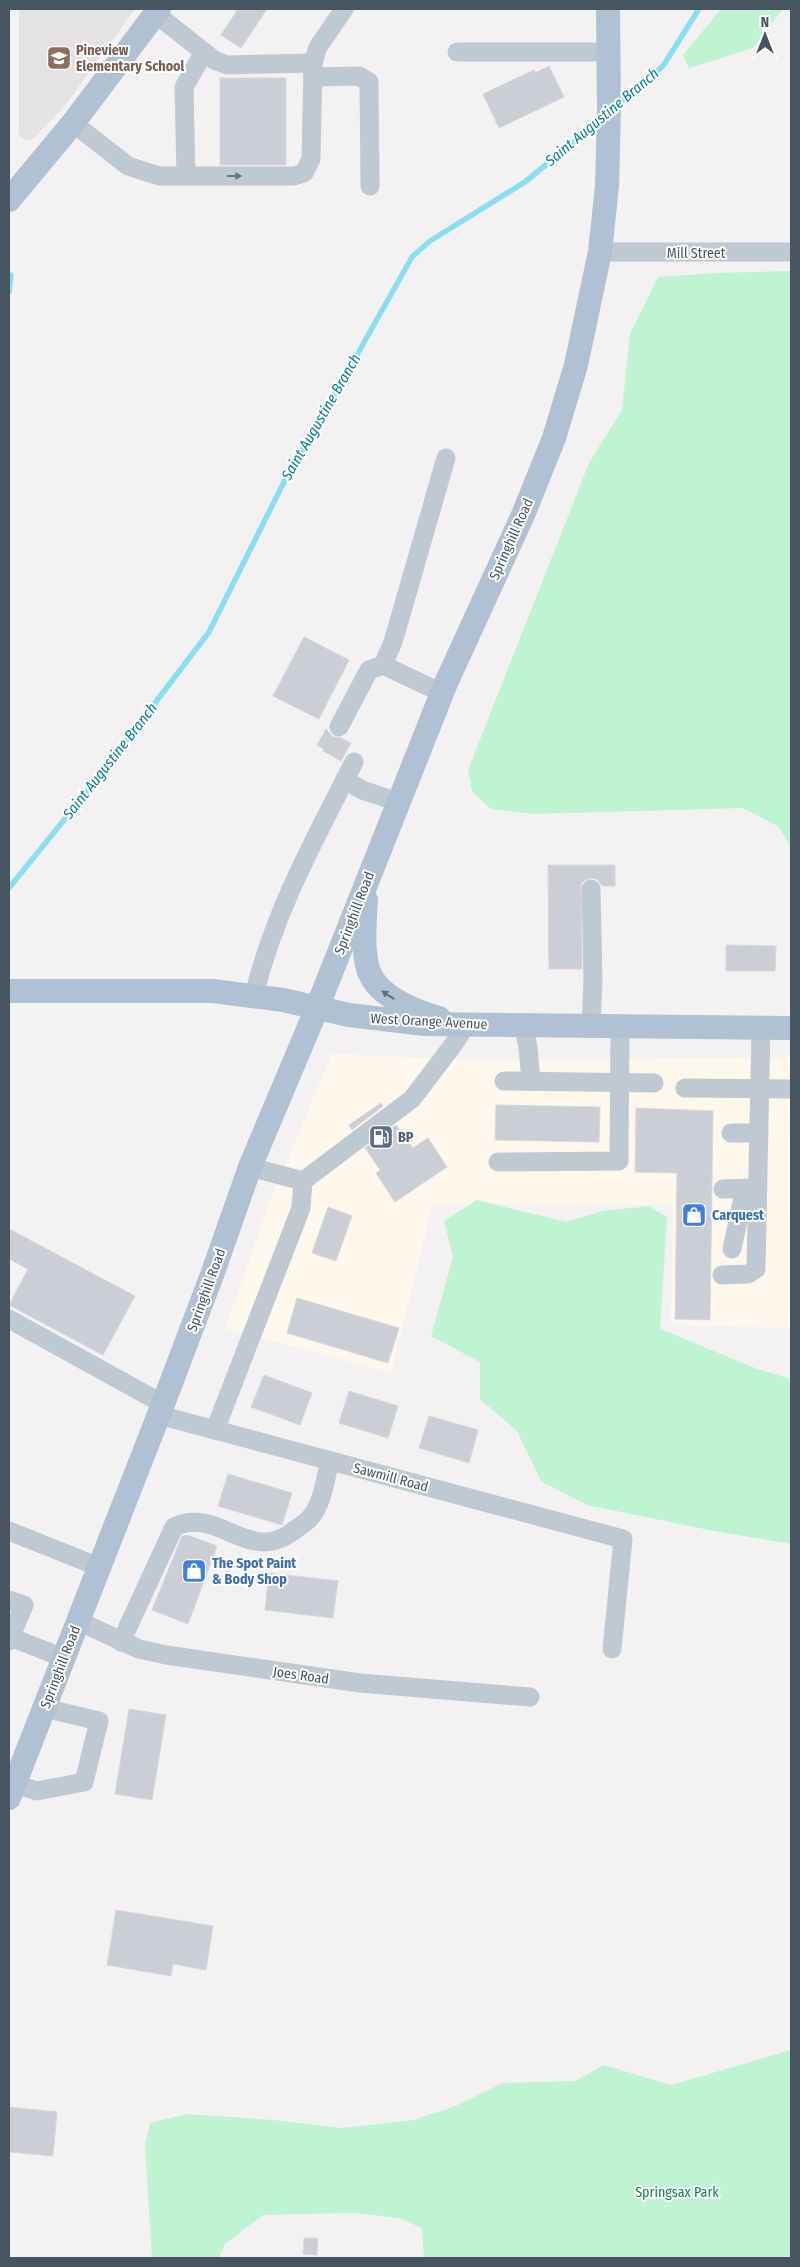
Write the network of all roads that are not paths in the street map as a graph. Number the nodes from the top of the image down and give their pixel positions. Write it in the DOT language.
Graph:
graph roads {
  1 [pos="344,9"];
  2 [pos="608,9"];
  3 [pos="158,11"];
  4 [pos="204,52"];
  5 [pos="457,52"];
  6 [pos="609,56"];
  7 [pos="313,70"];
  8 [pos="73,123"];
  9 [pos="186,176"];
  10 [pos="370,186"];
  11 [pos="12,189"];
  12 [pos="600,252"];
  13 [pos="791,252"];
  14 [pos="446,458"];
  15 [pos="383,665"];
  16 [pos="442,693"];
  17 [pos="339,727"];
  18 [pos="354,762"];
  19 [pos="344,780"];
  20 [pos="398,802"];
  21 [pos="367,880"];
  22 [pos="590,889"];
  23 [pos="9,991"];
  24 [pos="254,995"];
  25 [pos="317,1008"];
  26 [pos="466,1025"];
  27 [pos="523,1025"];
  28 [pos="591,1026"];
  29 [pos="620,1026"];
  30 [pos="761,1027"];
  31 [pos="791,1028"];
  32 [pos="504,1081"];
  33 [pos="531,1081"];
  34 [pos="620,1082"];
  35 [pos="654,1083"];
  36 [pos="685,1088"];
  37 [pos="760,1089"];
  38 [pos="791,1089"];
  39 [pos="731,1133"];
  40 [pos="759,1134"];
  41 [pos="498,1162"];
  42 [pos="250,1167"];
  43 [pos="303,1181"];
  44 [pos="751,1188"];
  45 [pos="723,1189"];
  46 [pos="732,1249"];
  47 [pos="722,1275"];
  48 [pos="9,1319"];
  49 [pos="161,1409"];
  50 [pos="215,1430"];
  51 [pos="330,1460"];
  52 [pos="9,1531"];
  53 [pos="99,1567"];
  54 [pos="9,1600"];
  55 [pos="78,1621"];
  56 [pos="10,1639"];
  57 [pos="121,1642"];
  58 [pos="612,1650"];
  59 [pos="64,1658"];
  60 [pos="530,1697"];
  61 [pos="44,1708"];
  62 [pos="12,1791"];
  1 -- 7 [label="street"];
  2 -- 6 [label="main road, Springhill Road"];
  3 -- 4 [label="street"];
  3 -- 8 [label="main road"];
  4 -- 7 [label="street"];
  4 -- 9 [label="street"];
  5 -- 6 [label="street"];
  6 -- 12 [label="main road, Springhill Road"];
  9 -- 7 [label="street, one-way"];
  7 -- 10 [label="street"];
  8 -- 9 [label="street"];
  8 -- 11 [label="main road"];
  12 -- 13 [label="street, Mill Street"];
  12 -- 16 [label="main road, Springhill Road"];
  14 -- 15 [label="street"];
  15 -- 16 [label="street"];
  15 -- 17 [label="street"];
  16 -- 20 [label="main road, Springhill Road"];
  18 -- 19 [label="street"];
  19 -- 20 [label="street"];
  19 -- 24 [label="street"];
  20 -- 21 [label="main road, Springhill Road"];
  21 -- 25 [label="main road, Springhill Road"];
  26 -- 21 [label="main road, one-way"];
  22 -- 28 [label="street"];
  23 -- 24 [label="main road, West Orange Avenue"];
  24 -- 25 [label="main road, West Orange Avenue"];
  25 -- 26 [label="main road, West Orange Avenue"];
  25 -- 42 [label="main road, Springhill Road"];
  26 -- 27 [label="main road, West Orange Avenue"];
  26 -- 43 [label="street"];
  27 -- 28 [label="main road, West Orange Avenue"];
  27 -- 33 [label="street"];
  28 -- 29 [label="main road, West Orange Avenue"];
  29 -- 30 [label="main road, West Orange Avenue"];
  29 -- 34 [label="street"];
  30 -- 31 [label="main road, West Orange Avenue"];
  30 -- 37 [label="street"];
  32 -- 33 [label="street"];
  33 -- 34 [label="street"];
  34 -- 35 [label="street"];
  34 -- 41 [label="street"];
  36 -- 37 [label="street"];
  37 -- 38 [label="street"];
  37 -- 40 [label="street"];
  39 -- 40 [label="street"];
  40 -- 44 [label="street"];
  42 -- 43 [label="street"];
  42 -- 49 [label="main road, Springhill Road"];
  43 -- 50 [label="street"];
  44 -- 45 [label="street"];
  44 -- 46 [label="street"];
  44 -- 47 [label="street"];
  48 -- 49 [label="street, Sawmill Road"];
  49 -- 50 [label="street, Sawmill Road"];
  49 -- 53 [label="main road, Springhill Road"];
  50 -- 51 [label="street, Sawmill Road"];
  51 -- 57 [label="street"];
  51 -- 58 [label="street, Sawmill Road"];
  52 -- 53 [label="street"];
  53 -- 55 [label="main road, Springhill Road"];
  54 -- 56 [label="street"];
  55 -- 57 [label="street, Joes Road"];
  55 -- 59 [label="main road, Springhill Road"];
  56 -- 59 [label="street"];
  57 -- 60 [label="street, Joes Road"];
  59 -- 61 [label="main road, Springhill Road"];
  61 -- 62 [label="main road, Springhill Road"];
  61 -- 62 [label="street"];
}
